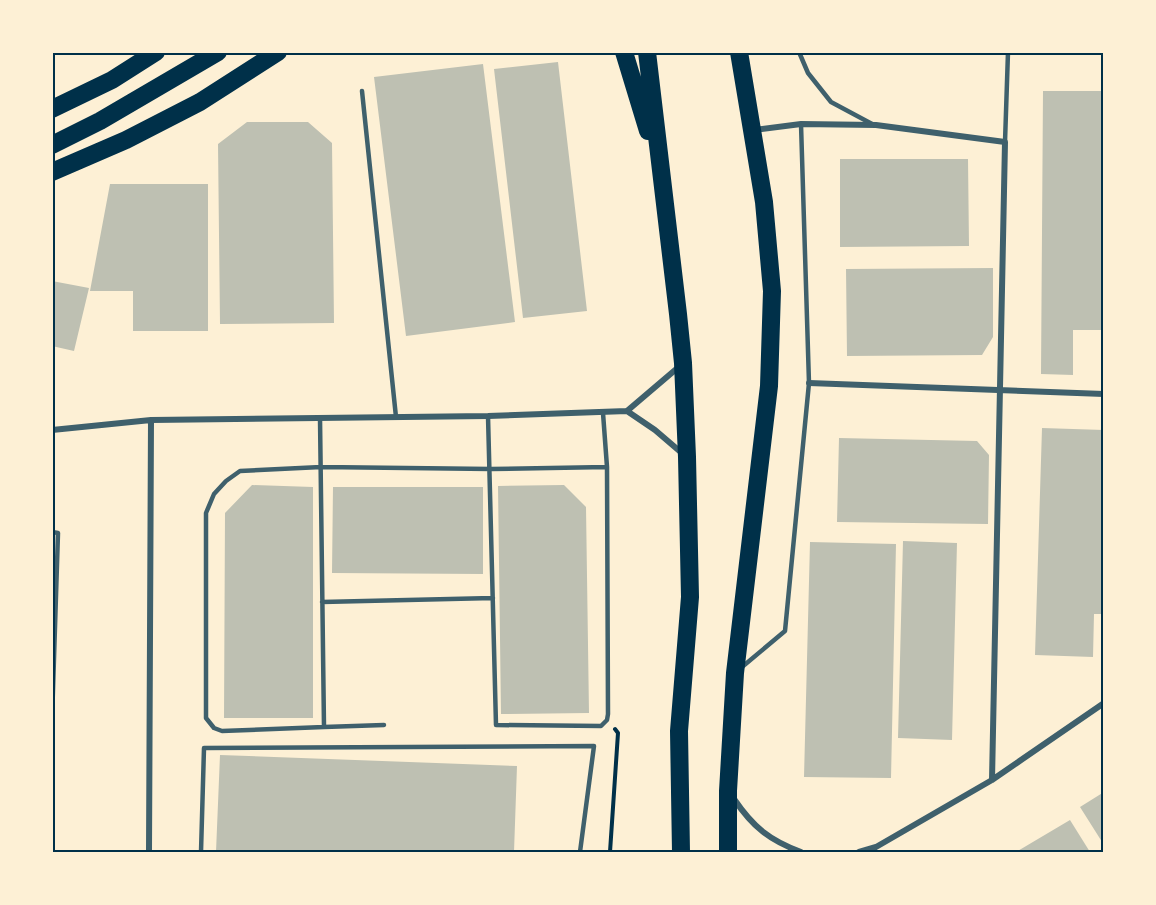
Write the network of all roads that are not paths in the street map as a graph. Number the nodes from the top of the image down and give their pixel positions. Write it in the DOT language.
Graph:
graph roads {
  1 [pos="156,52"];
  2 [pos="218,52"];
  3 [pos="278,52"];
  4 [pos="624,52"];
  5 [pos="648,52"];
  6 [pos="739,52"];
  7 [pos="799,52"];
  8 [pos="1008,52"];
  9 [pos="362,91"];
  10 [pos="52,109"];
  11 [pos="801,124"];
  12 [pos="876,125"];
  13 [pos="753,130"];
  14 [pos="1005,142"];
  15 [pos="52,145"];
  16 [pos="52,172"];
  17 [pos="662,176"];
  18 [pos="683,363"];
  19 [pos="809,383"];
  20 [pos="1000,390"];
  21 [pos="1104,394"];
  22 [pos="627,411"];
  23 [pos="603,413"];
  24 [pos="488,416"];
  25 [pos="396,417"];
  26 [pos="320,418"];
  27 [pos="151,420"];
  28 [pos="52,430"];
  29 [pos="687,458"];
  30 [pos="321,467"];
  31 [pos="608,467"];
  32 [pos="491,469"];
  33 [pos="52,532"];
  34 [pos="494,598"];
  35 [pos="322,602"];
  36 [pos="735,673"];
  37 [pos="1104,703"];
  38 [pos="52,721"];
  39 [pos="384,725"];
  40 [pos="324,727"];
  41 [pos="992,780"];
  42 [pos="728,791"];
  43 [pos="877,850"];
  44 [pos="149,852"];
  45 [pos="201,852"];
  46 [pos="580,852"];
  47 [pos="681,852"];
  48 [pos="728,852"];
  49 [pos="801,852"];
  50 [pos="859,852"];
  1 -- 10 [label="highway"];
  2 -- 15 [label="highway"];
  3 -- 16 [label="highway"];
  4 -- 17 [label="highway"];
  5 -- 17 [label="highway"];
  6 -- 13 [label="highway"];
  7 -- 12 [label="lane"];
  8 -- 14 [label="lane"];
  9 -- 25 [label="lane"];
  11 -- 12 [label="street"];
  11 -- 13 [label="street"];
  11 -- 19 [label="lane"];
  12 -- 14 [label="street"];
  13 -- 36 [label="highway"];
  14 -- 20 [label="street"];
  17 -- 18 [label="highway"];
  18 -- 22 [label="street"];
  18 -- 29 [label="highway"];
  19 -- 20 [label="street"];
  19 -- 36 [label="lane"];
  20 -- 21 [label="street"];
  20 -- 41 [label="street"];
  22 -- 23 [label="street"];
  22 -- 29 [label="street"];
  23 -- 24 [label="street"];
  23 -- 31 [label="lane"];
  24 -- 25 [label="street"];
  24 -- 32 [label="lane"];
  25 -- 26 [label="street"];
  26 -- 27 [label="street"];
  26 -- 30 [label="lane"];
  27 -- 28 [label="street"];
  27 -- 44 [label="street"];
  29 -- 47 [label="highway"];
  30 -- 32 [label="lane"];
  30 -- 35 [label="lane"];
  30 -- 40 [label="lane"];
  31 -- 32 [label="lane"];
  31 -- 34 [label="lane"];
  32 -- 34 [label="lane"];
  33 -- 38 [label="lane"];
  34 -- 35 [label="lane"];
  35 -- 40 [label="lane"];
  36 -- 42 [label="highway"];
  37 -- 41 [label="street"];
  39 -- 40 [label="lane"];
  41 -- 43 [label="street"];
  42 -- 48 [label="highway"];
  42 -- 49 [label="street"];
  43 -- 50 [label="street"];
  45 -- 46 [label="lane"];
}
